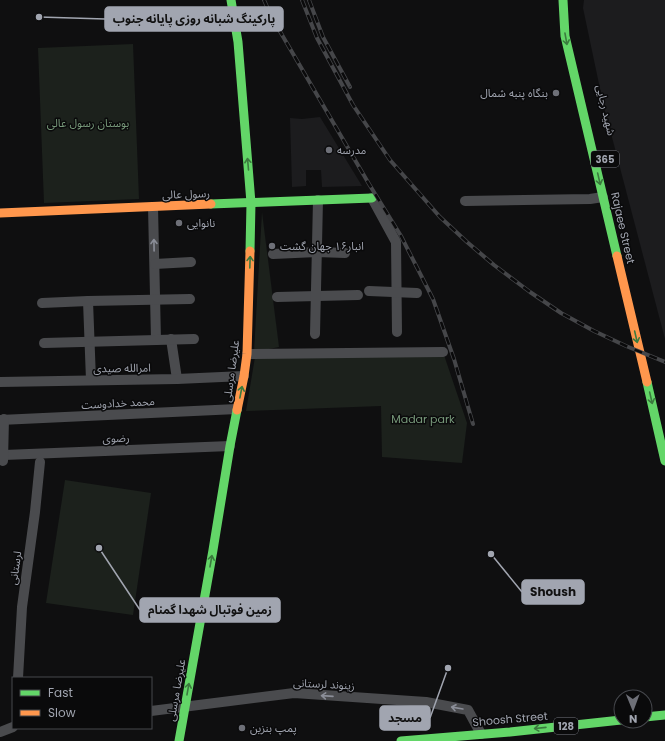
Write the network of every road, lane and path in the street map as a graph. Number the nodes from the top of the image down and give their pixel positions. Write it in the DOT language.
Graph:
graph roads {
  1 [pos="231,0"];
  2 [pos="562,0"];
  3 [pos="603,197"];
  4 [pos="372,198"];
  5 [pos="318,200"];
  6 [pos="465,201"];
  7 [pos="252,203"];
  8 [pos="154,207"];
  9 [pos="0,213"];
  10 [pos="317,252"];
  11 [pos="345,253"];
  12 [pos="273,254"];
  13 [pos="191,262"];
  14 [pos="155,264"];
  15 [pos="369,291"];
  16 [pos="397,292"];
  17 [pos="417,293"];
  18 [pos="358,295"];
  19 [pos="316,296"];
  20 [pos="277,297"];
  21 [pos="190,299"];
  22 [pos="155,300"];
  23 [pos="88,301"];
  24 [pos="42,303"];
  25 [pos="397,332"];
  26 [pos="315,334"];
  27 [pos="194,339"];
  28 [pos="156,340"];
  29 [pos="171,340"];
  30 [pos="89,342"];
  31 [pos="44,343"];
  32 [pos="443,352"];
  33 [pos="247,354"];
  34 [pos="244,376"];
  35 [pos="177,379"];
  36 [pos="91,380"];
  37 [pos="0,382"];
  38 [pos="237,409"];
  39 [pos="2,420"];
  40 [pos="230,446"];
  41 [pos="2,458"];
  42 [pos="665,461"];
  43 [pos="40,462"];
  44 [pos="18,677"];
  45 [pos="185,706"];
  46 [pos="152,711"];
  47 [pos="665,715"];
  48 [pos="653,716"];
  49 [pos="613,721"];
  50 [pos="12,727"];
  51 [pos="0,732"];
  52 [pos="510,732"];
  53 [pos="481,734"];
  54 [pos="179,741"];
  55 [pos="401,741"];
  56 [pos="489,741"];
  7 -- 1 [label="street, علیرضا مرسلی, one-way"];
  2 -- 3 [label="street, Rajaee Street / 365, one-way"];
  3 -- 6 [label="street"];
  3 -- 42 [label="street, Rajaee Street / 365, one-way"];
  4 -- 5 [label="street, رسول عالی"];
  4 -- 16 [label="street"];
  5 -- 7 [label="street, رسول عالی"];
  5 -- 10 [label="street"];
  7 -- 8 [label="street, رسول عالی"];
  33 -- 7 [label="street, علیرضا مرسلی, one-way"];
  8 -- 9 [label="street, رسول عالی"];
  14 -- 8 [label="street, one-way"];
  10 -- 11 [label="street"];
  10 -- 12 [label="street"];
  10 -- 19 [label="street"];
  13 -- 14 [label="street"];
  14 -- 22 [label="street"];
  15 -- 16 [label="street"];
  16 -- 17 [label="street"];
  16 -- 25 [label="street"];
  18 -- 19 [label="street"];
  19 -- 20 [label="street"];
  19 -- 26 [label="street"];
  21 -- 22 [label="street"];
  22 -- 23 [label="street"];
  22 -- 28 [label="street"];
  23 -- 24 [label="street"];
  23 -- 30 [label="street"];
  27 -- 29 [label="street"];
  28 -- 29 [label="street"];
  28 -- 30 [label="street"];
  29 -- 35 [label="street"];
  30 -- 31 [label="street"];
  30 -- 36 [label="street"];
  32 -- 33 [label="street"];
  33 -- 34 [label="street, علیرضا مرسلی"];
  34 -- 35 [label="street, امرالله صیدی"];
  38 -- 34 [label="street, علیرضا مرسلی, one-way"];
  35 -- 36 [label="street, امرالله صیدی"];
  36 -- 37 [label="street, امرالله صیدی"];
  38 -- 39 [label="street, محمد خدادوست"];
  38 -- 40 [label="street, علیرضا مرسلی"];
  39 -- 41 [label="street"];
  40 -- 41 [label="street, رضوی"];
  45 -- 40 [label="street, علیرضا مرسلی, one-way"];
  43 -- 44 [label="street, لرستانی"];
  45 -- 46 [label="street, زینوند لرستانی"];
  53 -- 45 [label="street, زینوند لرستانی, one-way"];
  45 -- 54 [label="street, علیرضا مرسلی"];
  47 -- 48 [label="street"];
  49 -- 52 [label="street, Shoosh Street / 128, one-way"];
  50 -- 51 [label="street"];
  52 -- 53 [label="street, Shoosh Street / 128"];
  52 -- 56 [label="street"];
  53 -- 55 [label="street, Shoosh Street / 128"];
}
